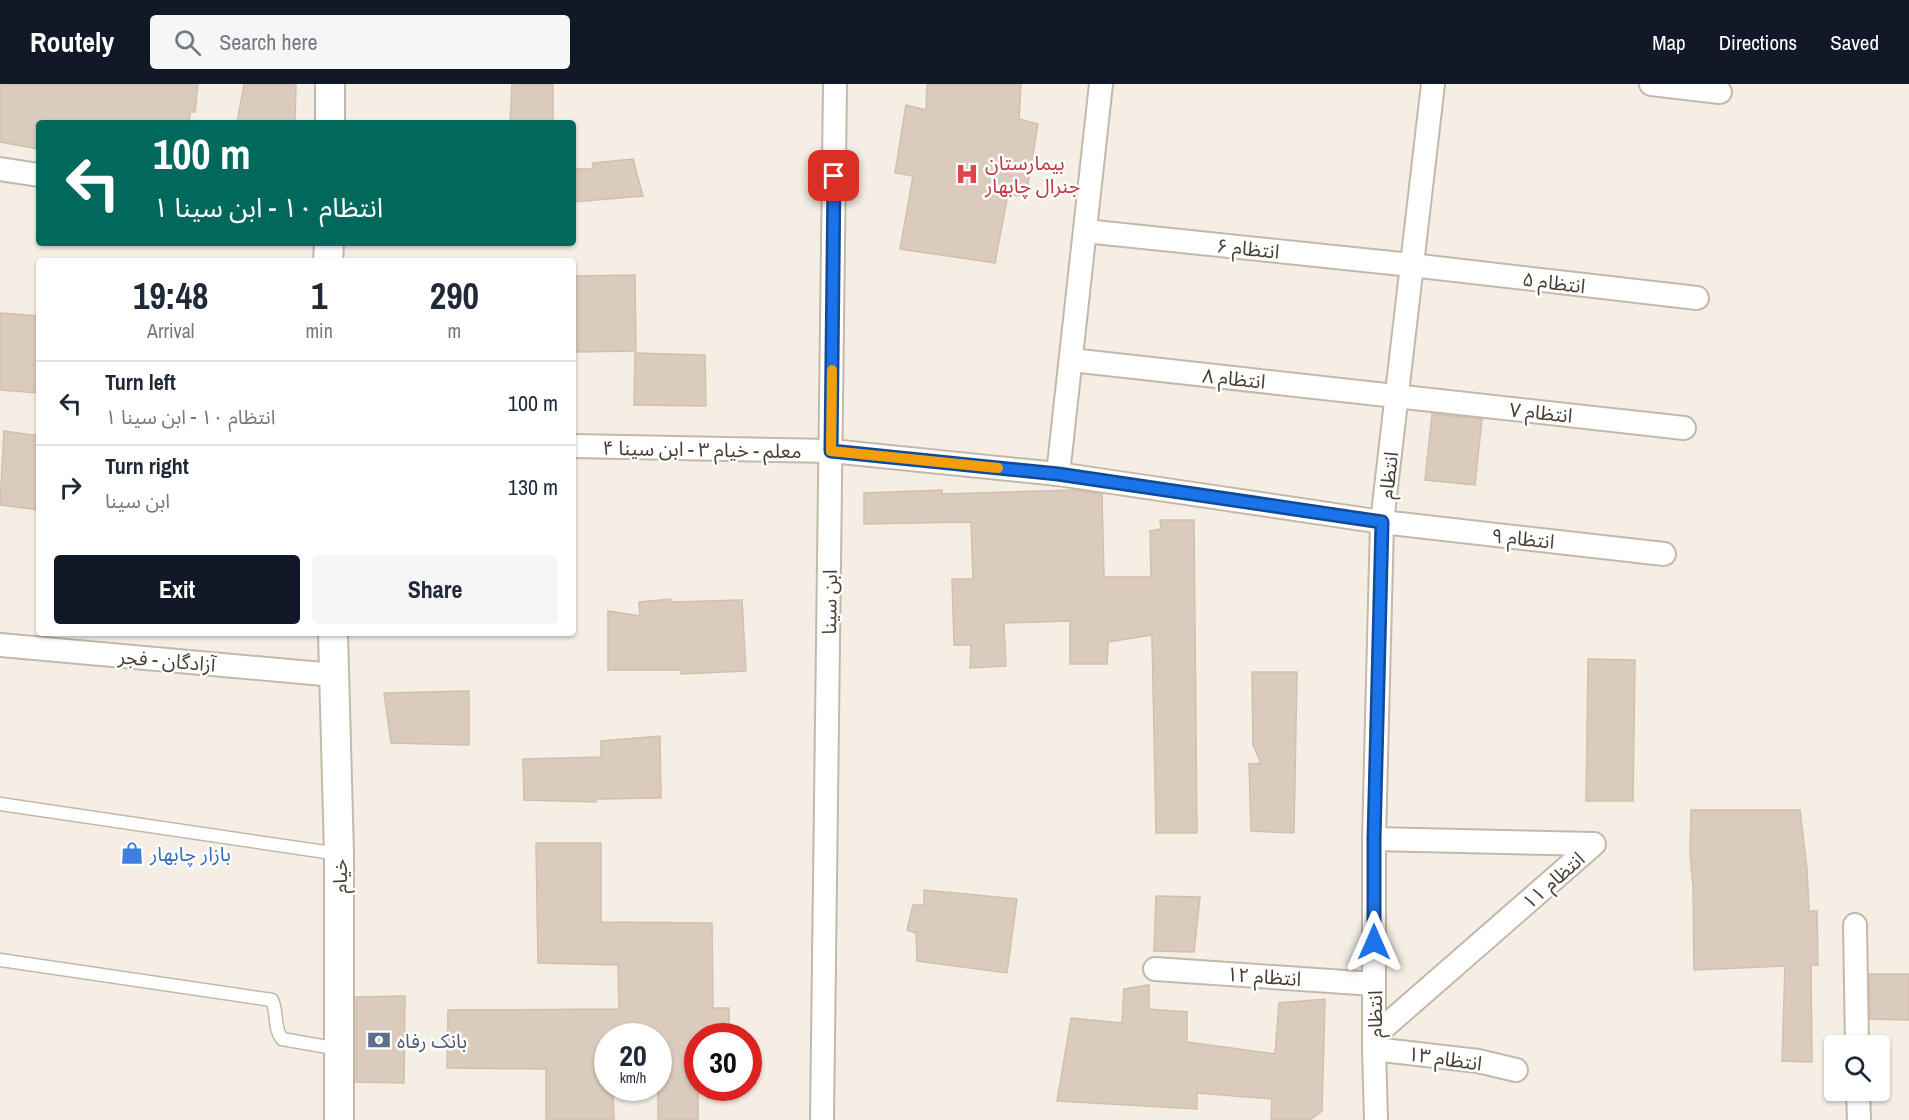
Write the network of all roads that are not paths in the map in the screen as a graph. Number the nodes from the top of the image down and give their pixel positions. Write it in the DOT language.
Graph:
graph roads {
  1 [pos="330,84"];
  2 [pos="835,84"];
  3 [pos="1101,84"];
  4 [pos="1433,84"];
  5 [pos="1651,84"];
  6 [pos="1720,92"];
  7 [pos="330,120"];
  8 [pos="0,169"];
  9 [pos="36,175"];
  10 [pos="1085,231"];
  11 [pos="1411,265"];
  12 [pos="1697,298"];
  13 [pos="1071,360"];
  14 [pos="1397,396"];
  15 [pos="1684,428"];
  16 [pos="576,446"];
  17 [pos="831,451"];
  18 [pos="1058,474"];
  19 [pos="1382,522"];
  20 [pos="1664,554"];
  21 [pos="333,636"];
  22 [pos="0,645"];
  23 [pos="334,675"];
  24 [pos="0,804"];
  25 [pos="1374,839"];
  26 [pos="339,854"];
  27 [pos="1855,925"];
  28 [pos="0,960"];
  29 [pos="1155,969"];
  30 [pos="1374,984"];
  31 [pos="1857,1035"];
  32 [pos="1374,1042"];
  33 [pos="339,1049"];
  34 [pos="1516,1071"];
  35 [pos="1858,1101"];
  36 [pos="339,1120"];
  37 [pos="822,1120"];
  38 [pos="1376,1120"];
  39 [pos="1859,1120"];
  1 -- 7 [label="street"];
  2 -- 17 [label="street, ابن سینا"];
  3 -- 10 [label="street"];
  4 -- 11 [label="street, انتظام"];
  5 -- 6 [label="street"];
  8 -- 9 [label="street"];
  10 -- 11 [label="street, انتظام ۶"];
  10 -- 13 [label="street"];
  11 -- 12 [label="street, انتظام ۵"];
  11 -- 14 [label="street, انتظام"];
  13 -- 14 [label="street, انتظام ۸"];
  13 -- 18 [label="street"];
  14 -- 15 [label="street, انتظام ۷"];
  14 -- 19 [label="street, انتظام"];
  16 -- 17 [label="street, معلم - خیام ۳ - ابن سینا ۴"];
  17 -- 18 [label="street, معلم - خیام ۳ - ابن سینا ۴"];
  17 -- 37 [label="street, ابن سینا"];
  18 -- 19 [label="street, انتظام ۹"];
  19 -- 20 [label="street, انتظام ۹"];
  19 -- 25 [label="street, انتظام"];
  21 -- 23 [label="street, خیام"];
  22 -- 23 [label="street, آزادگان - فجر"];
  23 -- 26 [label="street, خیام"];
  24 -- 26 [label="lane"];
  25 -- 30 [label="street, انتظام"];
  25 -- 32 [label="street, انتظام ۱۱"];
  26 -- 33 [label="street, خیام"];
  27 -- 31 [label="street"];
  28 -- 33 [label="lane"];
  29 -- 30 [label="street, انتظام ۱۲"];
  30 -- 32 [label="street, انتظام"];
  32 -- 34 [label="street, انتظام ۱۳"];
  32 -- 38 [label="street, انتظام"];
  33 -- 36 [label="street, خیام"];
  35 -- 39 [label="street"];
}
